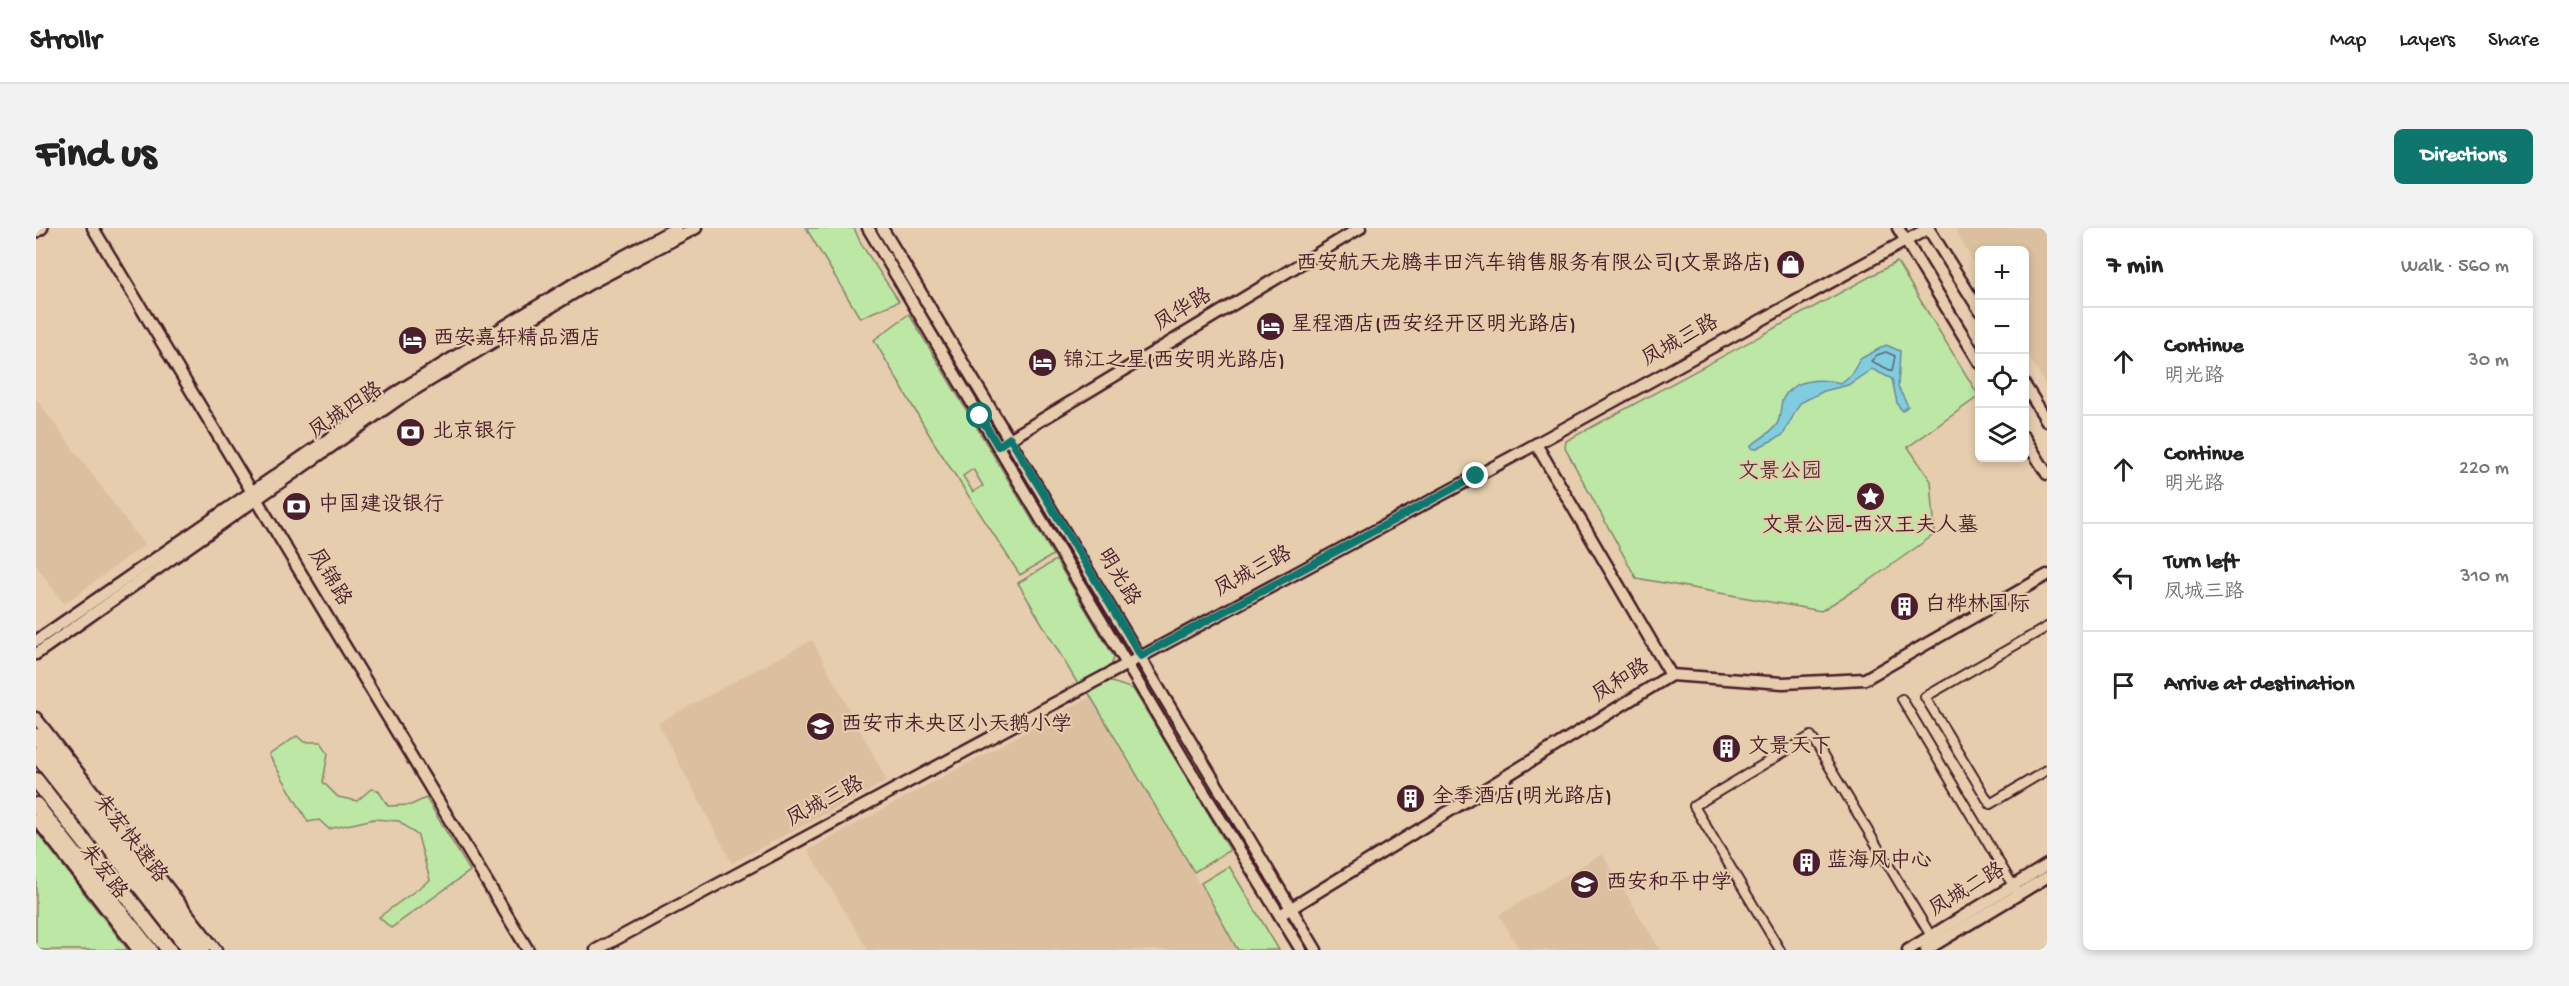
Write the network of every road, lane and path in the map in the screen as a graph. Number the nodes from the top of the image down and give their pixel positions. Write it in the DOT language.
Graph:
graph roads {
  1 [pos="42,228"];
  2 [pos="93,228"];
  3 [pos="676,228"];
  4 [pos="696,228"];
  5 [pos="868,228"];
  6 [pos="882,228"];
  7 [pos="1360,228"];
  8 [pos="1898,228"];
  9 [pos="1928,228"];
  10 [pos="36,232"];
  11 [pos="1905,240"];
  12 [pos="1975,303"];
  13 [pos="1975,355"];
  14 [pos="2029,391"];
  15 [pos="2047,421"];
  16 [pos="1010,438"];
  17 [pos="1536,444"];
  18 [pos="2029,444"];
  19 [pos="998,446"];
  20 [pos="2047,474"];
  21 [pos="254,494"];
  22 [pos="2047,576"];
  23 [pos="2047,627"];
  24 [pos="36,641"];
  25 [pos="36,654"];
  26 [pos="1141,656"];
  27 [pos="1127,664"];
  28 [pos="1671,675"];
  29 [pos="1902,699"];
  30 [pos="36,718"];
  31 [pos="36,736"];
  32 [pos="36,754"];
  33 [pos="2047,770"];
  34 [pos="36,780"];
  35 [pos="36,805"];
  36 [pos="36,819"];
  37 [pos="125,859"];
  38 [pos="2047,866"];
  39 [pos="101,876"];
  40 [pos="2047,878"];
  41 [pos="2016,891"];
  42 [pos="1291,908"];
  43 [pos="1280,915"];
  44 [pos="1931,936"];
  45 [pos="138,950"];
  46 [pos="150,950"];
  47 [pos="169,950"];
  48 [pos="190,950"];
  49 [pos="202,950"];
  50 [pos="216,950"];
  51 [pos="528,950"];
  52 [pos="596,950"];
  53 [pos="1301,950"];
  54 [pos="1316,950"];
  55 [pos="1780,950"];
  56 [pos="1908,950"];
  57 [pos="1926,950"];
  1 -- 10 [label="street"];
  2 -- 21 [label="street, 凤锦路"];
  3 -- 21 [label="street, 凤城四路"];
  4 -- 21 [label="street, 凤城四路"];
  5 -- 19 [label="street, 明光路"];
  6 -- 16 [label="street, 明光路"];
  7 -- 16 [label="street, 凤华路"];
  8 -- 11 [label="street"];
  9 -- 11 [label="street, 凤城三路"];
  9 -- 12 [label="street"];
  11 -- 13 [label="street"];
  11 -- 17 [label="street, 凤城三路"];
  14 -- 15 [label="street"];
  16 -- 19 [label="street, 凤华路"];
  16 -- 26 [label="street, 明光路"];
  17 -- 26 [label="street, 凤城三路"];
  17 -- 28 [label="street"];
  18 -- 20 [label="street"];
  19 -- 27 [label="street, 明光路"];
  21 -- 24 [label="street, 凤城四路"];
  21 -- 25 [label="street, 凤城四路"];
  21 -- 51 [label="street, 凤锦路"];
  22 -- 28 [label="street, 凤和路"];
  23 -- 33 [label="street"];
  26 -- 27 [label="street, 凤城三路"];
  26 -- 42 [label="street, 明光路"];
  27 -- 43 [label="street, 明光路"];
  27 -- 52 [label="street, 凤城三路"];
  28 -- 42 [label="street, 凤和路"];
  29 -- 41 [label="street"];
  30 -- 50 [label="street, 朱宏路"];
  31 -- 37 [label="highway"];
  32 -- 37 [label="highway, 朱宏快速路"];
  34 -- 39 [label="highway, 朱宏快速路"];
  35 -- 39 [label="highway"];
  36 -- 45 [label="street, 朱宏路"];
  37 -- 48 [label="highway, 朱宏快速路"];
  37 -- 49 [label="highway"];
  38 -- 41 [label="street, 凤城二路"];
  39 -- 46 [label="highway"];
  39 -- 47 [label="highway, 朱宏快速路"];
  40 -- 41 [label="street, 凤城二路"];
  41 -- 44 [label="street, 凤城二路"];
  41 -- 57 [label="street, 凤城二路"];
  42 -- 43 [label="street, 凤和路"];
  42 -- 54 [label="street, 明光路"];
  43 -- 53 [label="street, 明光路"];
  44 -- 55 [label="street"];
  44 -- 56 [label="street, 凤城二路"];
}
